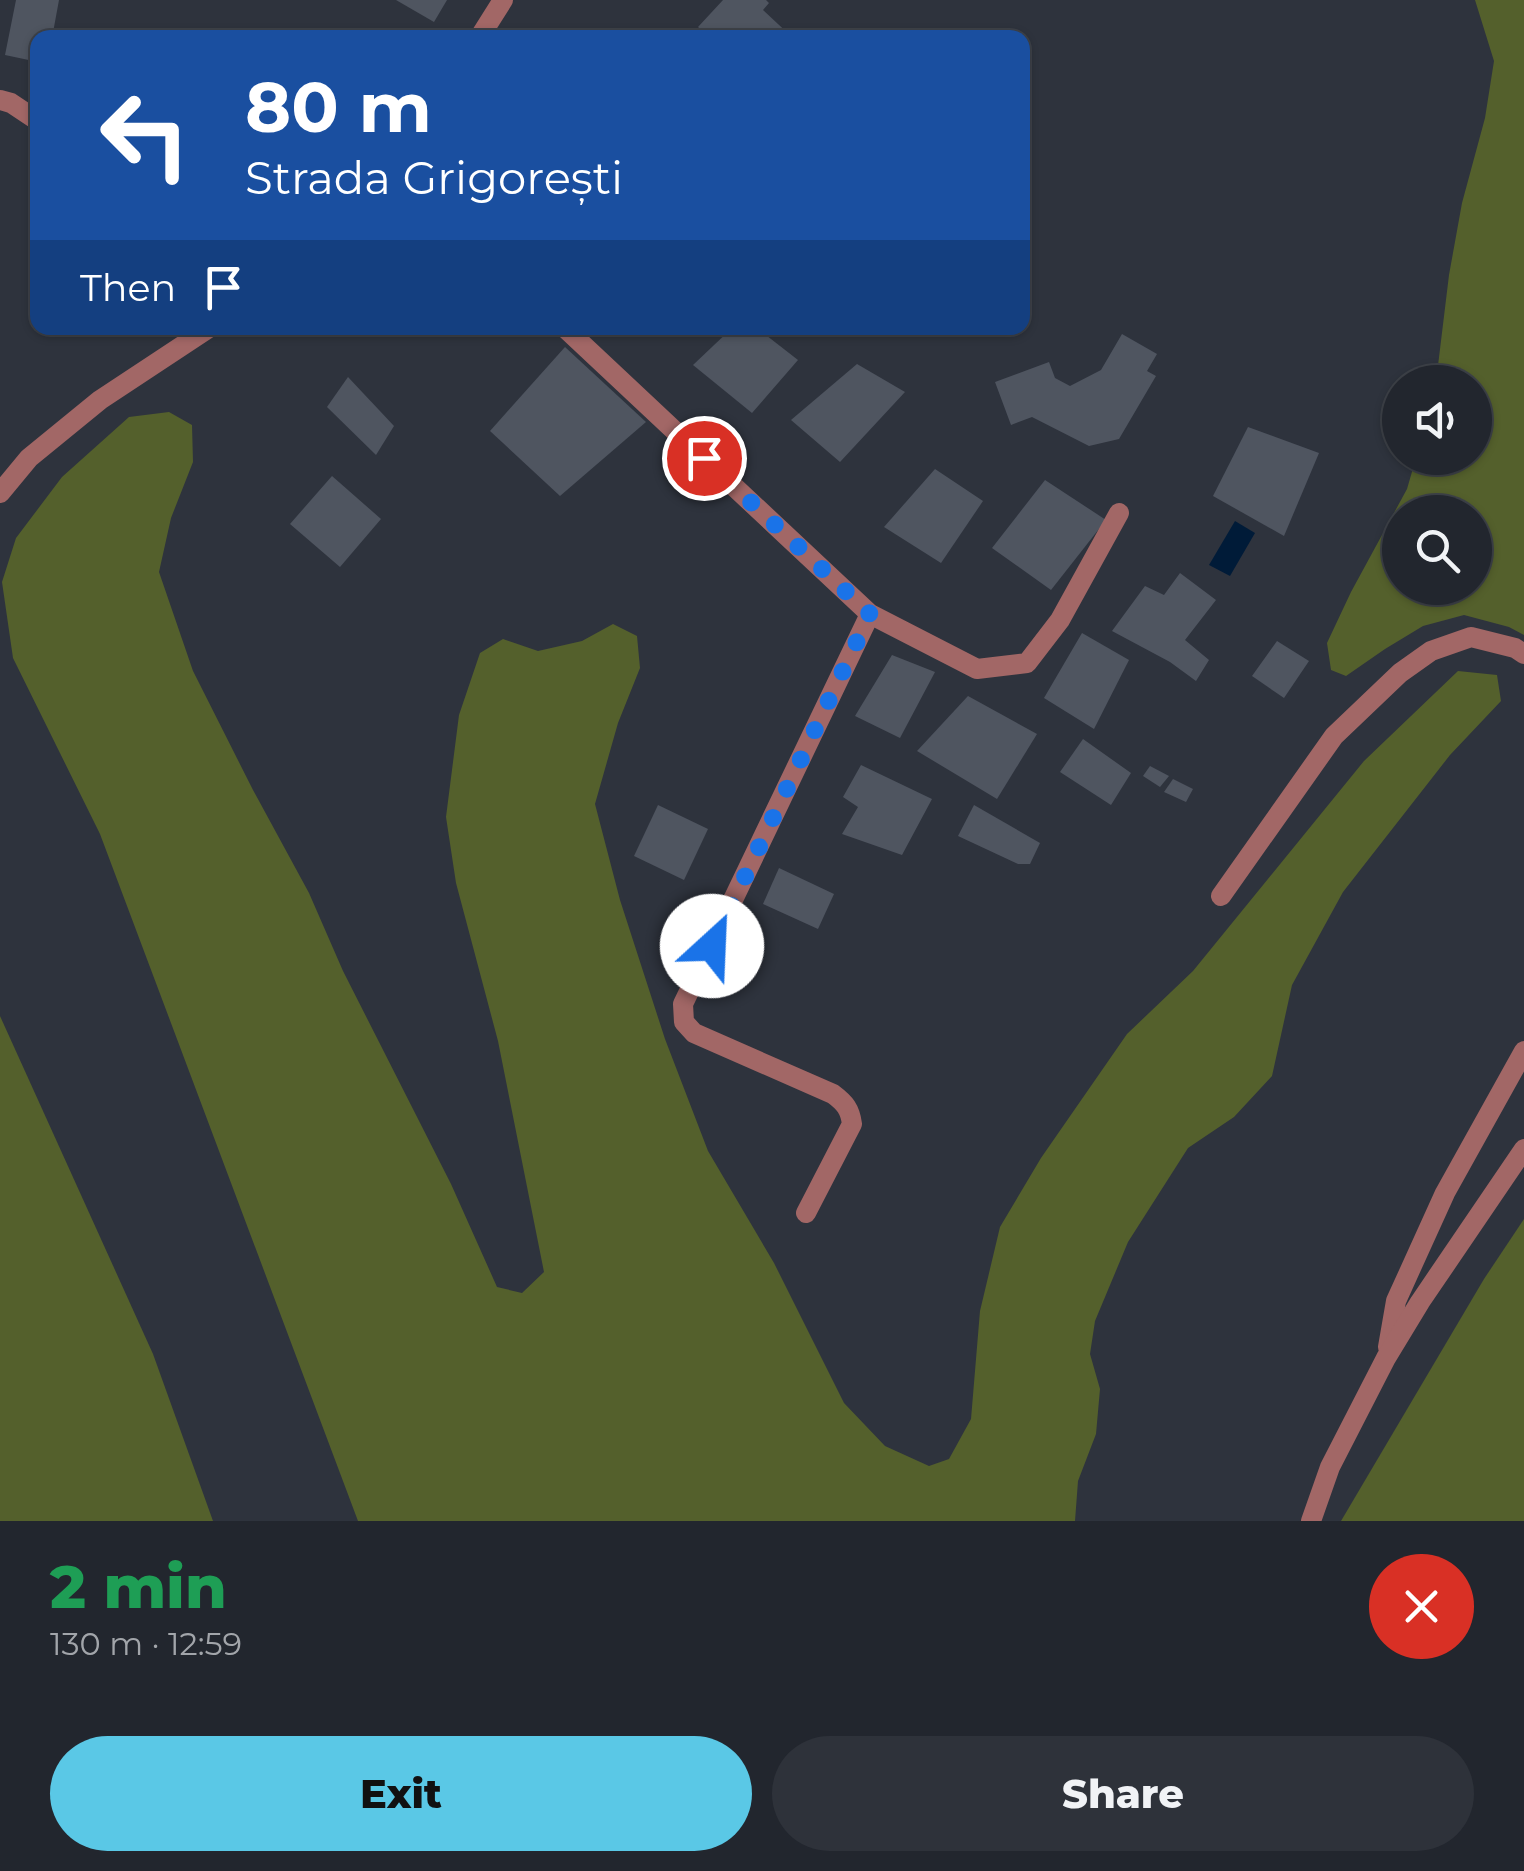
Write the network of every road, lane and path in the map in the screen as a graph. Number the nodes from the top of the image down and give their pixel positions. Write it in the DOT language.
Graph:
graph roads {
  1 [pos="503,0"];
  2 [pos="485,30"];
  3 [pos="0,100"];
  4 [pos="30,116"];
  5 [pos="199,335"];
  6 [pos="572,335"];
  7 [pos="0,492"];
  8 [pos="1119,512"];
  9 [pos="870,614"];
  10 [pos="1524,654"];
  11 [pos="1221,896"];
  12 [pos="1524,1051"];
  13 [pos="1524,1149"];
  14 [pos="806,1213"];
  15 [pos="1386,1358"];
  16 [pos="1311,1521"];
  1 -- 2 [label="street"];
  3 -- 4 [label="street"];
  5 -- 7 [label="street"];
  6 -- 9 [label="street"];
  8 -- 9 [label="street"];
  9 -- 14 [label="street"];
  10 -- 11 [label="street"];
  12 -- 15 [label="street"];
  13 -- 15 [label="street"];
  15 -- 16 [label="street"];
}
